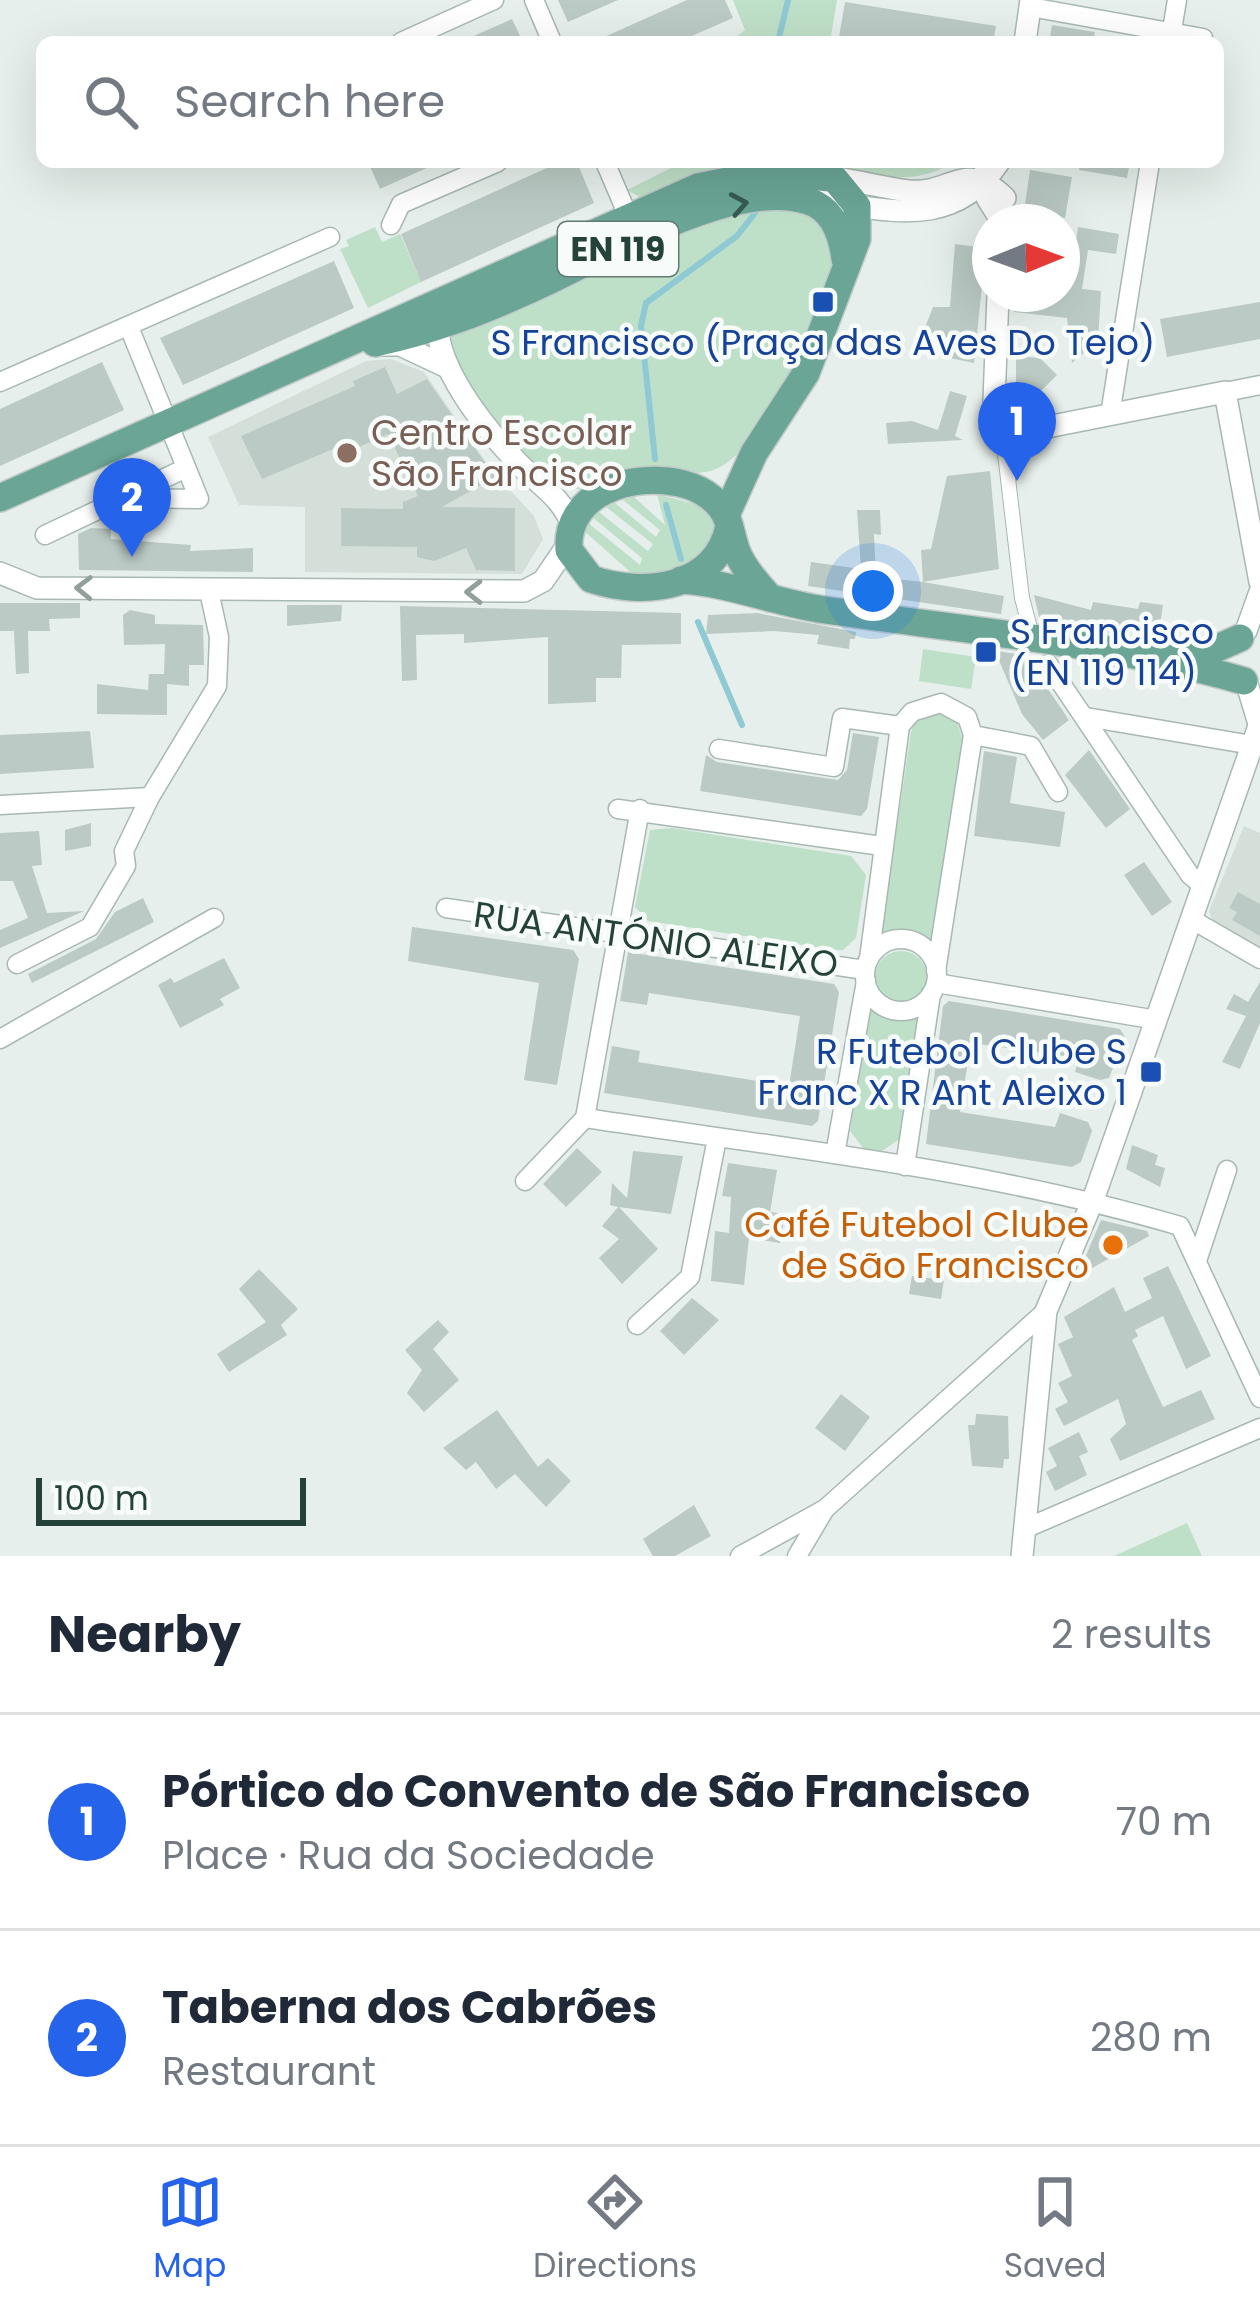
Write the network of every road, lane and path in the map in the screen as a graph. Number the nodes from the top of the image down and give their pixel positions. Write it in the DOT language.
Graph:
graph roads {
  1 [pos="494,0"];
  2 [pos="534,0"];
  3 [pos="1177,0"];
  4 [pos="1031,3"];
  5 [pos="414,36"];
  6 [pos="549,36"];
  7 [pos="1026,36"];
  8 [pos="1167,36"];
  9 [pos="1171,36"];
  10 [pos="484,168"];
  11 [pos="608,168"];
  12 [pos="980,168"];
  13 [pos="984,168"];
  14 [pos="986,168"];
  15 [pos="1008,168"];
  16 [pos="1149,168"];
  17 [pos="834,178"];
  18 [pos="912,192"];
  19 [pos="806,200"];
  20 [pos="959,202"];
  21 [pos="997,204"];
  22 [pos="1002,204"];
  23 [pos="972,205"];
  24 [pos="857,206"];
  25 [pos="901,214"];
  26 [pos="629,218"];
  27 [pos="391,225"];
  28 [pos="660,230"];
  29 [pos="330,237"];
  30 [pos="848,246"];
  31 [pos="572,269"];
  32 [pos="446,298"];
  33 [pos="997,312"];
  34 [pos="129,327"];
  35 [pos="437,328"];
  36 [pos="354,347"];
  37 [pos="449,368"];
  38 [pos="0,382"];
  39 [pos="1260,385"];
  40 [pos="1225,392"];
  41 [pos="1110,415"];
  42 [pos="1001,419"];
  43 [pos="170,426"];
  44 [pos="754,453"];
  45 [pos="186,468"];
  46 [pos="686,485"];
  47 [pos="13,493"];
  48 [pos="123,498"];
  49 [pos="0,508"];
  50 [pos="728,520"];
  51 [pos="570,534"];
  52 [pos="45,535"];
  53 [pos="0,573"];
  54 [pos="681,580"];
  55 [pos="1260,582"];
  56 [pos="209,590"];
  57 [pos="1260,592"];
  58 [pos="770,598"];
  59 [pos="1249,631"];
  60 [pos="1033,639"];
  61 [pos="1144,659"];
  62 [pos="1048,664"];
  63 [pos="1250,685"];
  64 [pos="1086,717"];
  65 [pos="900,726"];
  66 [pos="1257,731"];
  67 [pos="973,735"];
  68 [pos="719,749"];
  69 [pos="1058,792"];
  70 [pos="150,797"];
  71 [pos="0,805"];
  72 [pos="618,808"];
  73 [pos="640,809"];
  74 [pos="882,846"];
  75 [pos="1202,885"];
  76 [pos="446,908"];
  77 [pos="214,918"];
  78 [pos="1191,920"];
  79 [pos="617,933"];
  80 [pos="1260,959"];
  81 [pos="16,964"];
  82 [pos="866,970"];
  83 [pos="935,982"];
  84 [pos="1157,1020"];
  85 [pos="0,1039"];
  86 [pos="585,1118"];
  87 [pos="717,1138"];
  88 [pos="835,1154"];
  89 [pos="905,1166"];
  90 [pos="1226,1170"];
  91 [pos="524,1181"];
  92 [pos="1093,1200"];
  93 [pos="1196,1261"];
  94 [pos="1046,1311"];
  95 [pos="637,1325"];
  96 [pos="1260,1398"];
  97 [pos="1260,1428"];
  98 [pos="825,1508"];
  99 [pos="1024,1529"];
  100 [pos="740,1556"];
  101 [pos="797,1556"];
  102 [pos="1022,1556"];
  1 -- 5 [label="street"];
  2 -- 6 [label="street"];
  3 -- 9 [label="street"];
  4 -- 7 [label="street"];
  4 -- 8 [label="street"];
  10 -- 27 [label="street"];
  11 -- 26 [label="street"];
  12 -- 18 [label="street"];
  13 -- 20 [label="street"];
  14 -- 21 [label="street"];
  15 -- 22 [label="street"];
  16 -- 41 [label="street"];
  17 -- 18 [label="street"];
  17 -- 24 [label="main road"];
  17 -- 26 [label="main road, EN 119"];
  18 -- 24 [label="street"];
  19 -- 24 [label="street"];
  28 -- 19 [label="main road, EN 119, one-way"];
  19 -- 30 [label="main road"];
  20 -- 23 [label="street"];
  20 -- 25 [label="street"];
  24 -- 25 [label="street"];
  24 -- 30 [label="main road"];
  25 -- 30 [label="street"];
  26 -- 28 [label="street"];
  26 -- 31 [label="street"];
  26 -- 32 [label="main road, EN 119"];
  28 -- 31 [label="main road, EN 119"];
  29 -- 34 [label="street"];
  30 -- 44 [label="main road"];
  31 -- 35 [label="main road, EN 119"];
  32 -- 35 [label="street"];
  32 -- 36 [label="main road, EN 119"];
  33 -- 42 [label="street"];
  34 -- 38 [label="street"];
  34 -- 43 [label="street"];
  35 -- 36 [label="main road, EN 119"];
  35 -- 37 [label="street"];
  36 -- 37 [label="street"];
  36 -- 43 [label="main road, EN 119"];
  37 -- 51 [label="street"];
  39 -- 40 [label="street"];
  40 -- 41 [label="street"];
  40 -- 55 [label="street"];
  41 -- 42 [label="street"];
  42 -- 60 [label="street"];
  43 -- 45 [label="street"];
  43 -- 47 [label="main road, EN 119"];
  44 -- 46 [label="main road"];
  44 -- 50 [label="main road"];
  45 -- 48 [label="street"];
  45 -- 48 [label="street"];
  46 -- 50 [label="main road"];
  46 -- 51 [label="main road"];
  47 -- 49 [label="main road, EN 119"];
  48 -- 52 [label="street"];
  50 -- 54 [label="main road"];
  50 -- 58 [label="main road"];
  51 -- 54 [label="main road"];
  51 -- 56 [label="street, one-way"];
  56 -- 53 [label="street, one-way"];
  54 -- 58 [label="main road"];
  56 -- 70 [label="street"];
  57 -- 59 [label="street"];
  58 -- 60 [label="main road"];
  59 -- 61 [label="main road"];
  59 -- 63 [label="main road"];
  60 -- 61 [label="main road"];
  61 -- 63 [label="main road"];
  62 -- 64 [label="street"];
  63 -- 66 [label="street"];
  64 -- 66 [label="street"];
  64 -- 75 [label="street"];
  65 -- 67 [label="street"];
  65 -- 68 [label="street"];
  65 -- 74 [label="street"];
  66 -- 75 [label="street"];
  67 -- 69 [label="street"];
  67 -- 83 [label="street"];
  70 -- 71 [label="street"];
  70 -- 81 [label="street"];
  72 -- 73 [label="street"];
  73 -- 74 [label="street"];
  73 -- 79 [label="street"];
  74 -- 82 [label="street"];
  75 -- 78 [label="street"];
  76 -- 79 [label="street, RUA ANTÓNIO ALEIXO"];
  77 -- 85 [label="street"];
  78 -- 80 [label="street"];
  78 -- 84 [label="street"];
  79 -- 82 [label="street, RUA ANTÓNIO ALEIXO"];
  79 -- 86 [label="street"];
  82 -- 83 [label="street"];
  82 -- 83 [label="street"];
  82 -- 88 [label="street"];
  83 -- 84 [label="street"];
  83 -- 89 [label="street"];
  84 -- 92 [label="street"];
  86 -- 87 [label="street"];
  86 -- 91 [label="street"];
  87 -- 88 [label="street"];
  87 -- 95 [label="street"];
  88 -- 89 [label="street"];
  89 -- 92 [label="street"];
  90 -- 93 [label="street"];
  92 -- 93 [label="street"];
  92 -- 94 [label="street"];
  93 -- 96 [label="street"];
  94 -- 98 [label="street"];
  94 -- 99 [label="street"];
  97 -- 99 [label="street"];
  98 -- 100 [label="street"];
  98 -- 101 [label="street"];
  99 -- 102 [label="street"];
}
